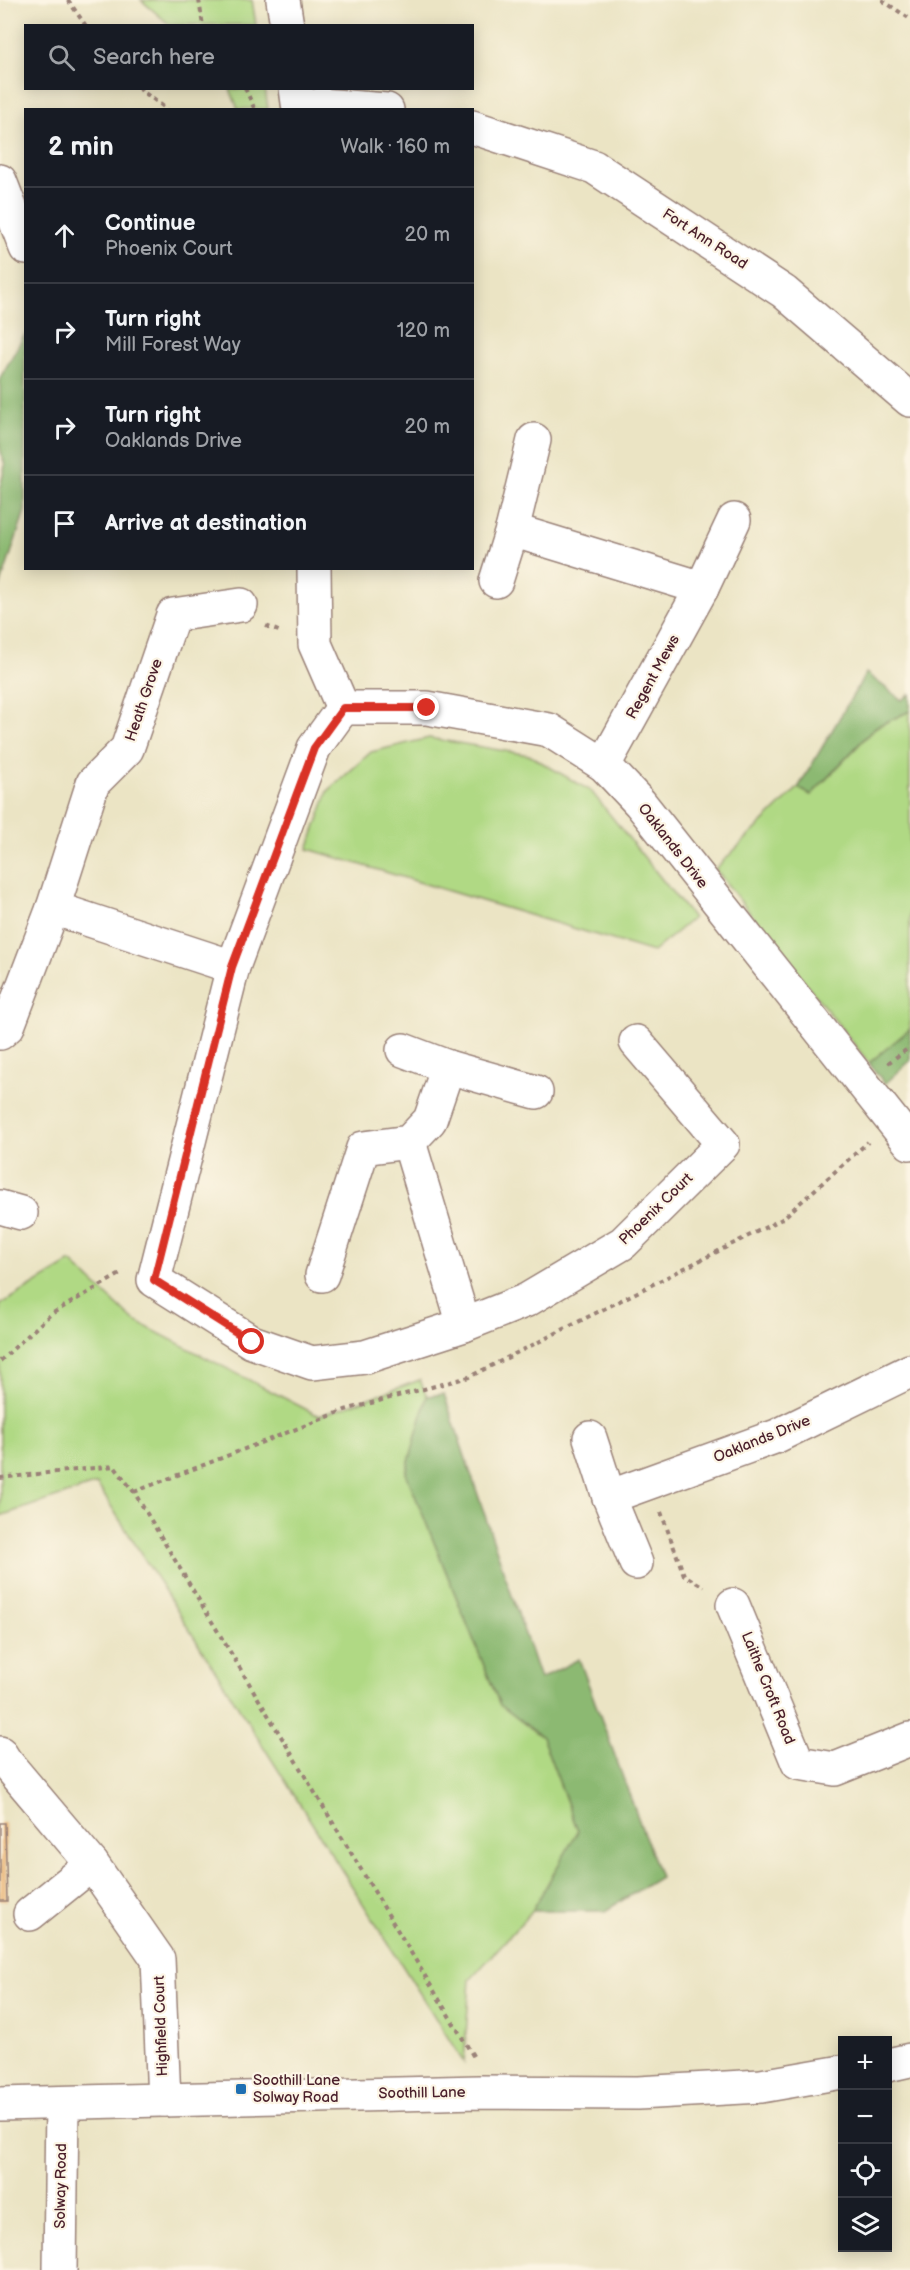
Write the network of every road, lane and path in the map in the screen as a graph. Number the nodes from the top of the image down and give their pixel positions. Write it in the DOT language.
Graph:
graph roads {
  1 [pos="68,0"];
  2 [pos="198,0"];
  3 [pos="283,0"];
  4 [pos="882,0"];
  5 [pos="910,19"];
  6 [pos="85,24"];
  7 [pos="203,24"];
  8 [pos="287,24"];
  9 [pos="141,90"];
  10 [pos="246,90"];
  11 [pos="305,101"];
  12 [pos="165,108"];
  13 [pos="254,108"];
  14 [pos="369,108"];
  15 [pos="474,128"];
  16 [pos="0,181"];
  17 [pos="24,243"];
  18 [pos="910,400"];
  19 [pos="534,440"];
  20 [pos="734,520"];
  21 [pos="512,530"];
  22 [pos="314,570"];
  23 [pos="496,580"];
  24 [pos="702,588"];
  25 [pos="242,605"];
  26 [pos="315,644"];
  27 [pos="343,708"];
  28 [pos="604,765"];
  29 [pos="53,908"];
  30 [pos="232,967"];
  31 [pos="0,1034"];
  32 [pos="636,1042"];
  33 [pos="403,1050"];
  34 [pos="448,1067"];
  35 [pos="536,1092"];
  36 [pos="409,1142"];
  37 [pos="910,1143"];
  38 [pos="158,1265"];
  39 [pos="322,1275"];
  40 [pos="464,1325"];
  41 [pos="0,1361"];
  42 [pos="910,1371"];
  43 [pos="590,1438"];
  44 [pos="0,1478"];
  45 [pos="650,1482"];
  46 [pos="609,1497"];
  47 [pos="636,1563"];
  48 [pos="734,1605"];
  49 [pos="910,1739"];
  50 [pos="0,1753"];
  51 [pos="92,1864"];
  52 [pos="30,1914"];
  53 [pos="910,2060"];
  54 [pos="892,2064"];
  55 [pos="838,2073"];
  56 [pos="479,2092"];
  57 [pos="164,2100"];
  58 [pos="62,2103"];
  59 [pos="0,2104"];
  60 [pos="60,2270"];
  1 -- 6 [label="path"];
  2 -- 7 [label="path"];
  3 -- 8 [label="street"];
  4 -- 5 [label="path"];
  9 -- 12 [label="path"];
  10 -- 13 [label="path"];
  11 -- 14 [label="street"];
  15 -- 18 [label="street, Fort Ann Road"];
  16 -- 17 [label="street"];
  19 -- 21 [label="street"];
  20 -- 24 [label="street, Regent Mews"];
  21 -- 23 [label="street"];
  21 -- 24 [label="street"];
  22 -- 26 [label="street"];
  24 -- 28 [label="street, Regent Mews"];
  25 -- 26 [label="path"];
  25 -- 29 [label="street, Heath Grove"];
  26 -- 27 [label="street"];
  27 -- 28 [label="street, Oaklands Drive"];
  27 -- 30 [label="street"];
  28 -- 37 [label="street, Oaklands Drive"];
  29 -- 30 [label="street"];
  29 -- 31 [label="street, Heath Grove"];
  30 -- 38 [label="street"];
  32 -- 40 [label="street, Phoenix Court"];
  33 -- 34 [label="street"];
  34 -- 35 [label="street"];
  34 -- 36 [label="street"];
  36 -- 39 [label="street"];
  36 -- 40 [label="street"];
  38 -- 40 [label="street, Phoenix Court"];
  38 -- 41 [label="path"];
  42 -- 45 [label="street, Oaklands Drive"];
  43 -- 46 [label="street"];
  44 -- 56 [label="path"];
  45 -- 46 [label="street, Oaklands Drive"];
  45 -- 48 [label="path"];
  46 -- 47 [label="street"];
  48 -- 49 [label="street, Laithe Croft Road"];
  50 -- 51 [label="street, Highfield Court"];
  51 -- 52 [label="street"];
  51 -- 57 [label="street, Highfield Court"];
  53 -- 54 [label="street"];
  55 -- 56 [label="street, Soothill Lane"];
  56 -- 57 [label="street, Soothill Lane"];
  57 -- 58 [label="street, Soothill Lane"];
  58 -- 59 [label="street, Soothill Lane"];
  58 -- 60 [label="street, Solway Road"];
}
